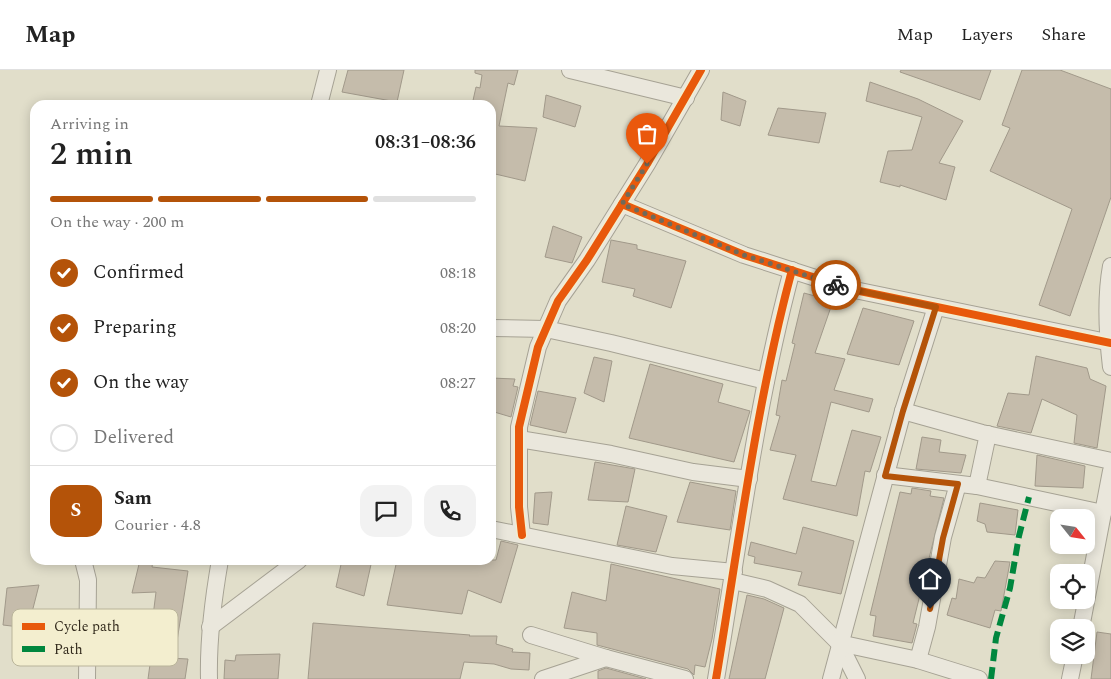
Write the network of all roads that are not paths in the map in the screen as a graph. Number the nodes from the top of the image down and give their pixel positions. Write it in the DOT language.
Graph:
graph roads {
  1 [pos="328,70"];
  2 [pos="570,70"];
  3 [pos="701,70"];
  4 [pos="686,98"];
  5 [pos="320,100"];
  6 [pos="622,204"];
  7 [pos="1111,266"];
  8 [pos="792,270"];
  9 [pos="936,307"];
  10 [pos="496,328"];
  11 [pos="546,329"];
  12 [pos="1109,343"];
  13 [pos="1111,367"];
  14 [pos="766,381"];
  15 [pos="903,411"];
  16 [pos="988,434"];
  17 [pos="519,439"];
  18 [pos="1111,461"];
  19 [pos="1111,471"];
  20 [pos="885,476"];
  21 [pos="749,479"];
  22 [pos="958,484"];
  23 [pos="976,486"];
  24 [pos="1106,505"];
  25 [pos="496,531"];
  26 [pos="522,535"];
  27 [pos="84,565"];
  28 [pos="219,565"];
  29 [pos="292,565"];
  30 [pos="734,577"];
  31 [pos="88,609"];
  32 [pos="1083,619"];
  33 [pos="210,627"];
  34 [pos="531,635"];
  35 [pos="839,643"];
  36 [pos="606,658"];
  37 [pos="918,660"];
  38 [pos="1073,664"];
  39 [pos="87,666"];
  40 [pos="87,679"];
  41 [pos="209,679"];
  42 [pos="543,679"];
  43 [pos="685,679"];
  44 [pos="716,679"];
  45 [pos="831,679"];
  46 [pos="857,679"];
  47 [pos="979,679"];
  48 [pos="1070,679"];
  1 -- 5 [label="street"];
  2 -- 4 [label="street"];
  3 -- 4 [label="street"];
  4 -- 6 [label="street"];
  6 -- 8 [label="street"];
  6 -- 11 [label="street"];
  7 -- 12 [label="street"];
  8 -- 9 [label="street"];
  8 -- 14 [label="street"];
  9 -- 12 [label="street"];
  9 -- 15 [label="street"];
  10 -- 11 [label="street"];
  11 -- 14 [label="street"];
  11 -- 17 [label="street"];
  12 -- 13 [label="street"];
  14 -- 21 [label="street"];
  15 -- 16 [label="street"];
  15 -- 20 [label="street"];
  16 -- 18 [label="street"];
  16 -- 23 [label="street"];
  17 -- 21 [label="street"];
  17 -- 26 [label="street"];
  19 -- 24 [label="street"];
  20 -- 22 [label="street"];
  20 -- 35 [label="street"];
  21 -- 30 [label="street"];
  22 -- 23 [label="street"];
  22 -- 37 [label="street"];
  23 -- 24 [label="street"];
  24 -- 32 [label="street"];
  25 -- 26 [label="street"];
  26 -- 30 [label="street"];
  27 -- 31 [label="street"];
  28 -- 33 [label="street"];
  29 -- 33 [label="street"];
  30 -- 35 [label="street"];
  30 -- 44 [label="street"];
  33 -- 41 [label="street"];
  34 -- 36 [label="street"];
  35 -- 37 [label="street"];
  35 -- 45 [label="street"];
  35 -- 46 [label="street"];
  36 -- 42 [label="street"];
  36 -- 43 [label="street"];
  37 -- 47 [label="street"];
  38 -- 48 [label="street"];
  39 -- 40 [label="street"];
}
